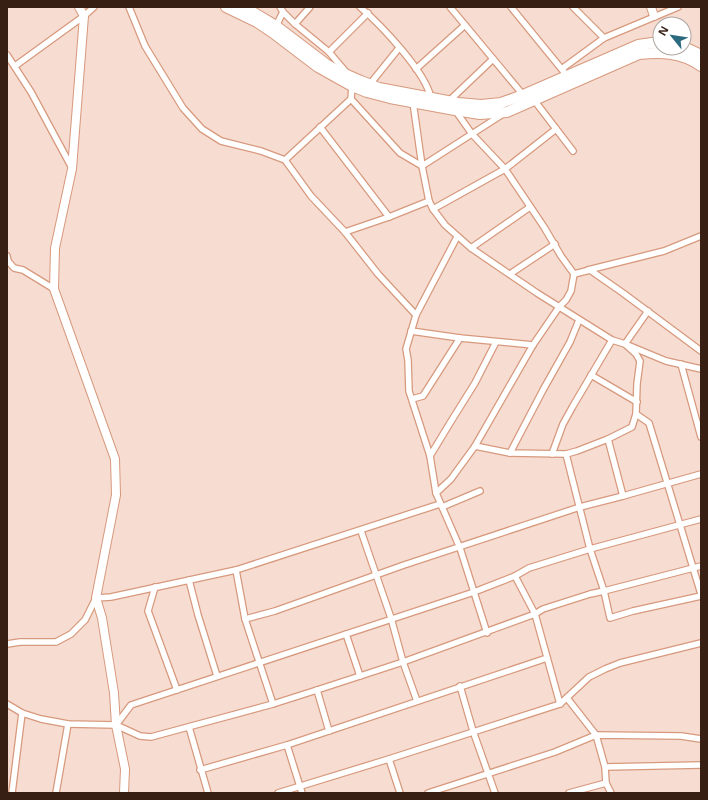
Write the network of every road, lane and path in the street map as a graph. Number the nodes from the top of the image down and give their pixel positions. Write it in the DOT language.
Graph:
graph roads {
  1 [pos="79,7"];
  2 [pos="94,7"];
  3 [pos="129,7"];
  4 [pos="226,7"];
  5 [pos="244,7"];
  6 [pos="310,7"];
  7 [pos="360,7"];
  8 [pos="450,7"];
  9 [pos="511,7"];
  10 [pos="573,7"];
  11 [pos="651,7"];
  12 [pos="678,7"];
  13 [pos="281,10"];
  14 [pos="368,14"];
  15 [pos="84,16"];
  16 [pos="654,16"];
  17 [pos="652,17"];
  18 [pos="295,24"];
  19 [pos="465,25"];
  20 [pos="274,29"];
  21 [pos="604,38"];
  22 [pos="652,43"];
  23 [pos="399,48"];
  24 [pos="329,52"];
  25 [pos="7,55"];
  26 [pos="493,59"];
  27 [pos="15,66"];
  28 [pos="701,66"];
  29 [pos="416,69"];
  30 [pos="565,72"];
  31 [pos="351,81"];
  32 [pos="370,84"];
  33 [pos="351,99"];
  34 [pos="528,100"];
  35 [pos="430,101"];
  36 [pos="449,101"];
  37 [pos="413,102"];
  38 [pos="454,110"];
  39 [pos="507,112"];
  40 [pos="320,127"];
  41 [pos="556,129"];
  42 [pos="472,134"];
  43 [pos="573,151"];
  44 [pos="285,160"];
  45 [pos="422,166"];
  46 [pos="72,168"];
  47 [pos="505,169"];
  48 [pos="429,201"];
  49 [pos="530,206"];
  50 [pos="433,209"];
  51 [pos="389,217"];
  52 [pos="345,232"];
  53 [pos="701,236"];
  54 [pos="457,237"];
  55 [pos="555,244"];
  56 [pos="471,248"];
  57 [pos="7,256"];
  58 [pos="510,274"];
  59 [pos="574,274"];
  60 [pos="54,289"];
  61 [pos="559,307"];
  62 [pos="648,311"];
  63 [pos="416,315"];
  64 [pos="579,320"];
  65 [pos="410,331"];
  66 [pos="460,338"];
  67 [pos="612,340"];
  68 [pos="496,342"];
  69 [pos="625,344"];
  70 [pos="533,345"];
  71 [pos="701,351"];
  72 [pos="681,364"];
  73 [pos="701,369"];
  74 [pos="591,376"];
  75 [pos="412,399"];
  76 [pos="637,402"];
  77 [pos="636,414"];
  78 [pos="698,418"];
  79 [pos="701,438"];
  80 [pos="608,439"];
  81 [pos="475,446"];
  82 [pos="510,453"];
  83 [pos="552,454"];
  84 [pos="566,454"];
  85 [pos="430,456"];
  86 [pos="701,474"];
  87 [pos="668,484"];
  88 [pos="480,491"];
  89 [pos="436,493"];
  90 [pos="623,496"];
  91 [pos="441,505"];
  92 [pos="580,507"];
  93 [pos="701,519"];
  94 [pos="680,525"];
  95 [pos="361,531"];
  96 [pos="460,548"];
  97 [pos="590,549"];
  98 [pos="701,566"];
  99 [pos="693,568"];
  100 [pos="236,570"];
  101 [pos="375,575"];
  102 [pos="515,576"];
  103 [pos="189,580"];
  104 [pos="155,587"];
  105 [pos="604,591"];
  106 [pos="474,592"];
  107 [pos="701,595"];
  108 [pos="96,598"];
  109 [pos="535,614"];
  110 [pos="245,618"];
  111 [pos="391,618"];
  112 [pos="488,632"];
  113 [pos="346,634"];
  114 [pos="701,643"];
  115 [pos="7,644"];
  116 [pos="547,658"];
  117 [pos="260,662"];
  118 [pos="403,662"];
  119 [pos="217,676"];
  120 [pos="360,676"];
  121 [pos="460,686"];
  122 [pos="177,690"];
  123 [pos="317,690"];
  124 [pos="567,698"];
  125 [pos="417,701"];
  126 [pos="7,704"];
  127 [pos="273,704"];
  128 [pos="560,704"];
  129 [pos="22,713"];
  130 [pos="68,724"];
  131 [pos="116,725"];
  132 [pos="189,727"];
  133 [pos="329,730"];
  134 [pos="473,731"];
  135 [pos="596,735"];
  136 [pos="701,739"];
  137 [pos="287,745"];
  138 [pos="389,759"];
  139 [pos="701,765"];
  140 [pos="605,767"];
  141 [pos="200,770"];
  142 [pos="489,773"];
  143 [pos="606,782"];
  144 [pos="300,787"];
  145 [pos="12,793"];
  146 [pos="56,793"];
  147 [pos="124,793"];
  148 [pos="208,793"];
  149 [pos="278,793"];
  150 [pos="302,793"];
  151 [pos="400,793"];
  152 [pos="428,793"];
  153 [pos="496,793"];
  154 [pos="569,793"];
  155 [pos="611,793"];
  1 -- 15 [label="main road"];
  2 -- 15 [label="street"];
  3 -- 44 [label="street"];
  4 -- 20 [label="highway"];
  5 -- 20 [label="highway"];
  6 -- 18 [label="street"];
  7 -- 14 [label="street"];
  8 -- 19 [label="street"];
  9 -- 30 [label="street"];
  10 -- 21 [label="street"];
  11 -- 16 [label="main road"];
  12 -- 16 [label="street"];
  13 -- 18 [label="street"];
  13 -- 20 [label="street"];
  14 -- 23 [label="street"];
  14 -- 24 [label="street"];
  15 -- 27 [label="street"];
  15 -- 46 [label="main road"];
  17 -- 21 [label="street"];
  18 -- 24 [label="street"];
  19 -- 26 [label="street"];
  19 -- 29 [label="street"];
  20 -- 31 [label="highway"];
  21 -- 30 [label="street"];
  22 -- 30 [label="highway"];
  23 -- 29 [label="street"];
  23 -- 32 [label="street"];
  24 -- 31 [label="street"];
  25 -- 27 [label="street"];
  26 -- 34 [label="street"];
  26 -- 36 [label="street"];
  27 -- 46 [label="street"];
  28 -- 34 [label="highway"];
  29 -- 35 [label="street"];
  30 -- 34 [label="highway"];
  31 -- 32 [label="highway"];
  31 -- 33 [label="street"];
  31 -- 37 [label="highway"];
  32 -- 35 [label="highway"];
  33 -- 40 [label="street"];
  33 -- 45 [label="street"];
  34 -- 36 [label="highway"];
  34 -- 39 [label="highway"];
  34 -- 41 [label="street"];
  35 -- 36 [label="highway"];
  35 -- 37 [label="highway"];
  35 -- 38 [label="highway"];
  37 -- 45 [label="street"];
  38 -- 39 [label="highway"];
  38 -- 42 [label="street"];
  39 -- 42 [label="street"];
  40 -- 44 [label="street"];
  40 -- 51 [label="street"];
  41 -- 43 [label="street"];
  41 -- 47 [label="street"];
  42 -- 45 [label="street"];
  42 -- 47 [label="street"];
  44 -- 52 [label="street"];
  45 -- 48 [label="street"];
  46 -- 60 [label="main road"];
  47 -- 49 [label="street"];
  47 -- 50 [label="street"];
  48 -- 50 [label="street"];
  48 -- 51 [label="street"];
  49 -- 55 [label="street"];
  49 -- 56 [label="street"];
  50 -- 54 [label="street"];
  51 -- 52 [label="street"];
  52 -- 63 [label="street"];
  53 -- 59 [label="street"];
  54 -- 56 [label="street"];
  54 -- 63 [label="street"];
  55 -- 58 [label="street"];
  55 -- 59 [label="street"];
  56 -- 58 [label="street"];
  57 -- 60 [label="street"];
  58 -- 61 [label="street"];
  59 -- 61 [label="street"];
  59 -- 62 [label="street"];
  60 -- 108 [label="main road"];
  61 -- 64 [label="street"];
  61 -- 70 [label="street"];
  62 -- 69 [label="street"];
  62 -- 71 [label="street"];
  63 -- 65 [label="street"];
  64 -- 67 [label="street"];
  64 -- 82 [label="street"];
  65 -- 66 [label="street"];
  65 -- 75 [label="street"];
  66 -- 68 [label="street"];
  66 -- 75 [label="street"];
  67 -- 69 [label="street"];
  67 -- 74 [label="street"];
  68 -- 70 [label="street"];
  68 -- 85 [label="street"];
  69 -- 72 [label="street"];
  69 -- 76 [label="street"];
  70 -- 81 [label="street"];
  72 -- 73 [label="street"];
  72 -- 78 [label="street"];
  74 -- 76 [label="street"];
  74 -- 83 [label="street"];
  75 -- 85 [label="street"];
  76 -- 77 [label="street"];
  77 -- 80 [label="street"];
  77 -- 87 [label="street"];
  78 -- 79 [label="street"];
  80 -- 84 [label="street"];
  80 -- 90 [label="street"];
  81 -- 82 [label="street"];
  81 -- 89 [label="street"];
  82 -- 83 [label="street"];
  83 -- 84 [label="street"];
  84 -- 92 [label="street"];
  85 -- 89 [label="street"];
  86 -- 87 [label="street"];
  87 -- 90 [label="street"];
  87 -- 94 [label="street"];
  88 -- 91 [label="street"];
  89 -- 91 [label="street"];
  90 -- 92 [label="street"];
  91 -- 95 [label="street"];
  91 -- 96 [label="street"];
  92 -- 96 [label="street"];
  92 -- 97 [label="street"];
  93 -- 94 [label="street"];
  94 -- 97 [label="street"];
  94 -- 99 [label="street"];
  95 -- 100 [label="street"];
  95 -- 101 [label="street"];
  96 -- 101 [label="street"];
  96 -- 106 [label="street"];
  97 -- 102 [label="street"];
  97 -- 105 [label="street"];
  98 -- 99 [label="street"];
  99 -- 105 [label="street"];
  99 -- 107 [label="street"];
  100 -- 103 [label="street"];
  100 -- 110 [label="street"];
  101 -- 110 [label="street"];
  101 -- 111 [label="street"];
  102 -- 106 [label="street"];
  102 -- 109 [label="street"];
  103 -- 104 [label="street"];
  103 -- 119 [label="street"];
  104 -- 108 [label="street"];
  104 -- 122 [label="street"];
  105 -- 107 [label="street"];
  105 -- 109 [label="street"];
  106 -- 111 [label="street"];
  106 -- 112 [label="street"];
  108 -- 115 [label="street"];
  108 -- 131 [label="main road"];
  109 -- 112 [label="street"];
  109 -- 116 [label="street"];
  110 -- 117 [label="street"];
  111 -- 113 [label="street"];
  111 -- 118 [label="street"];
  112 -- 118 [label="street"];
  113 -- 117 [label="street"];
  113 -- 120 [label="street"];
  114 -- 124 [label="street"];
  116 -- 121 [label="street"];
  116 -- 128 [label="street"];
  117 -- 119 [label="street"];
  117 -- 127 [label="street"];
  118 -- 120 [label="street"];
  118 -- 125 [label="street"];
  119 -- 122 [label="street"];
  120 -- 123 [label="street"];
  121 -- 125 [label="street"];
  121 -- 134 [label="street"];
  122 -- 131 [label="street"];
  123 -- 127 [label="street"];
  123 -- 133 [label="street"];
  124 -- 128 [label="street"];
  124 -- 135 [label="street"];
  125 -- 133 [label="street"];
  126 -- 129 [label="street"];
  127 -- 132 [label="street"];
  128 -- 134 [label="street"];
  129 -- 130 [label="street"];
  129 -- 145 [label="street"];
  130 -- 131 [label="street"];
  130 -- 146 [label="street"];
  131 -- 132 [label="street"];
  131 -- 147 [label="main road"];
  132 -- 141 [label="street"];
  133 -- 137 [label="street"];
  134 -- 138 [label="street"];
  134 -- 142 [label="street"];
  135 -- 136 [label="street"];
  135 -- 140 [label="street"];
  135 -- 142 [label="street"];
  137 -- 141 [label="street"];
  137 -- 144 [label="street"];
  138 -- 144 [label="street"];
  138 -- 151 [label="street"];
  139 -- 140 [label="street"];
  140 -- 143 [label="street"];
  141 -- 148 [label="street"];
  142 -- 152 [label="street"];
  142 -- 153 [label="street"];
  143 -- 154 [label="street"];
  143 -- 155 [label="street"];
  144 -- 149 [label="street"];
  144 -- 150 [label="street"];
}
